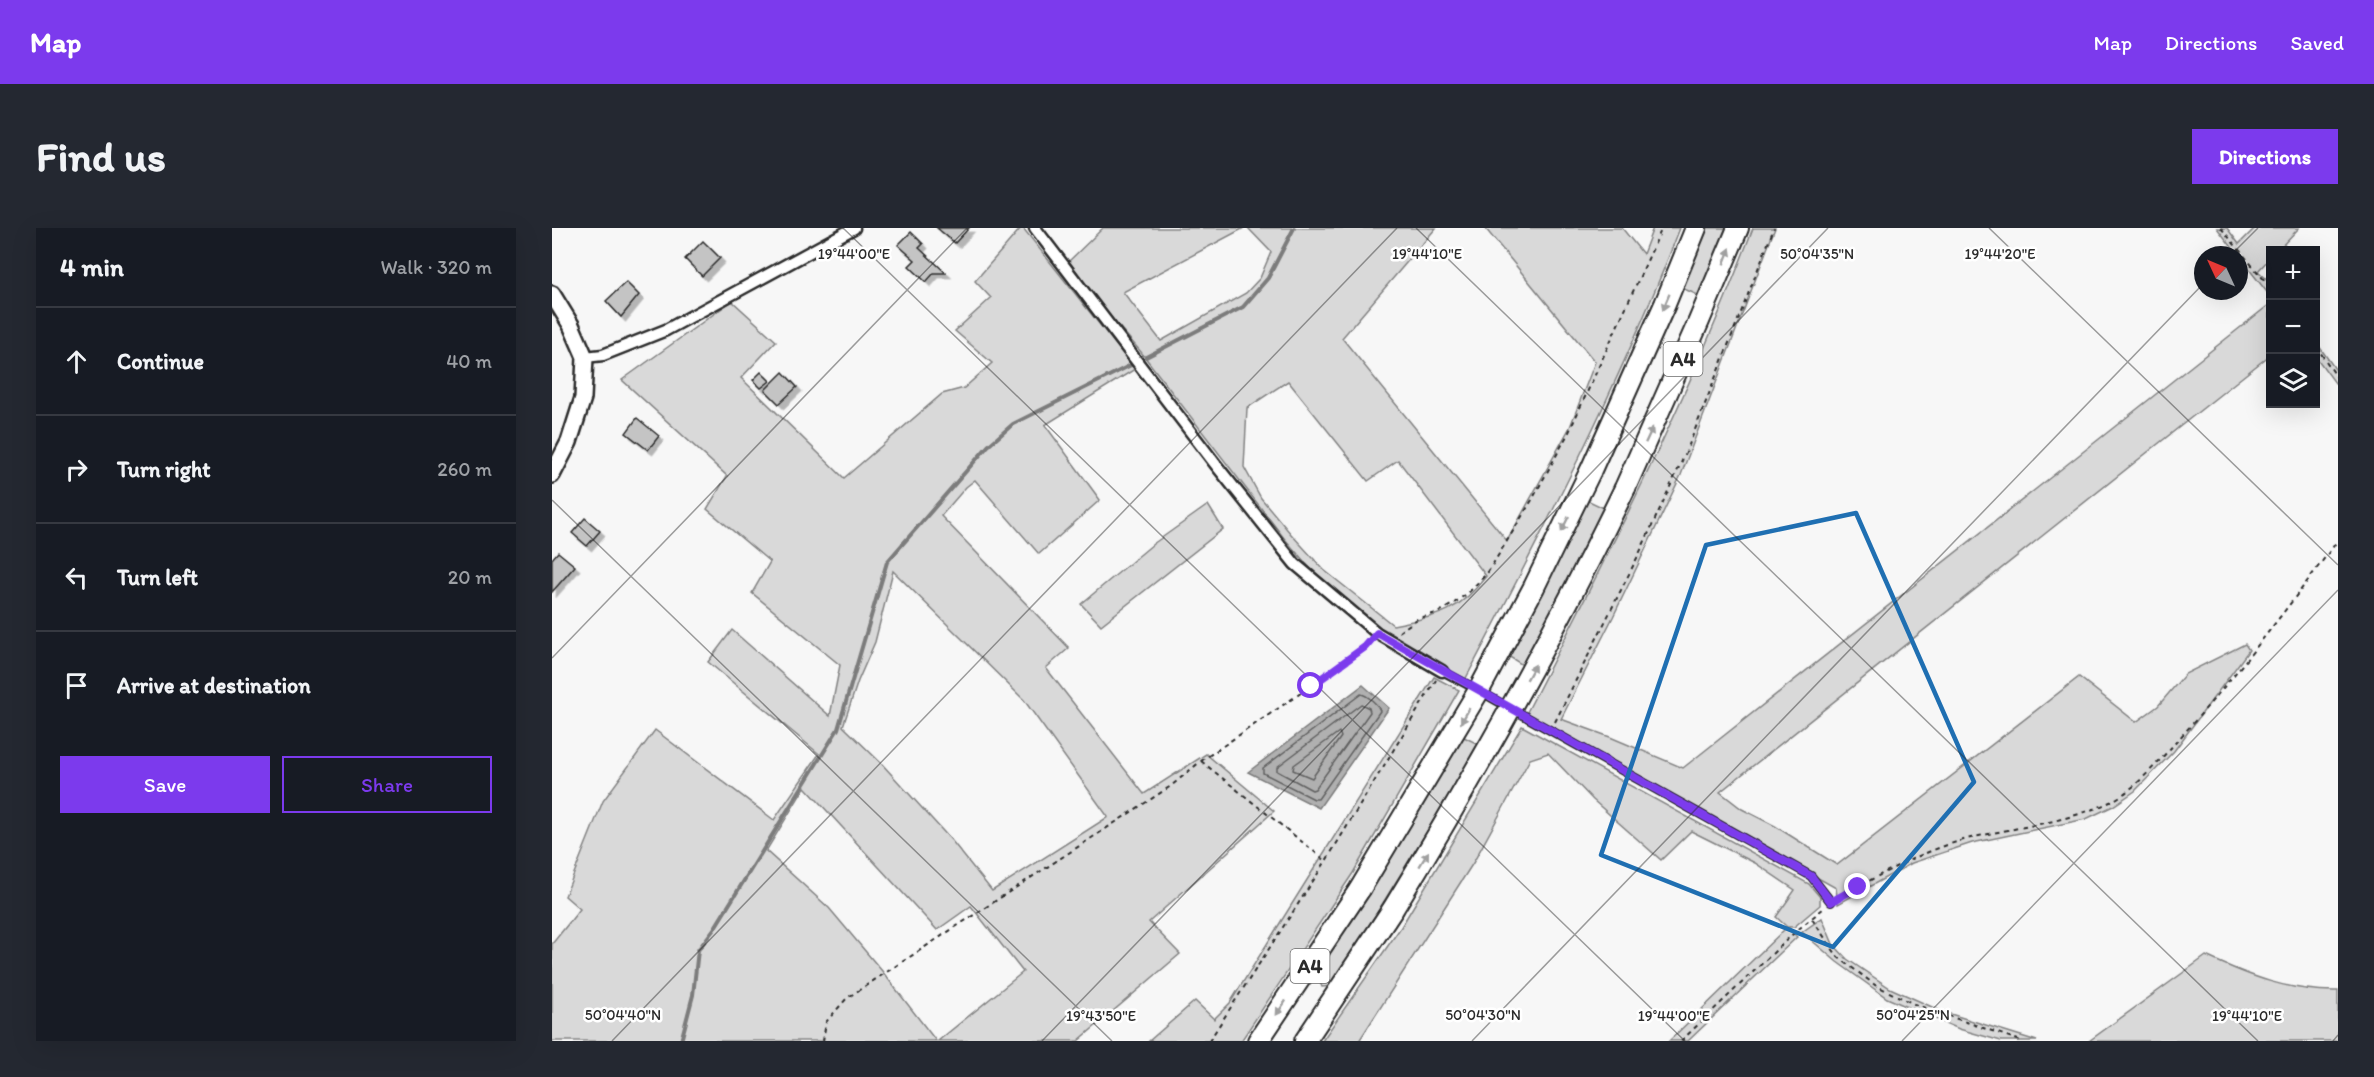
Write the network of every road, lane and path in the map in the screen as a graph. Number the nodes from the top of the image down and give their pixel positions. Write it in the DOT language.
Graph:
graph roads {
  1 [pos="854,228"];
  2 [pos="1035,228"];
  3 [pos="1662,228"];
  4 [pos="1696,228"];
  5 [pos="1738,228"];
  6 [pos="1774,228"];
  7 [pos="2221,228"];
  8 [pos="2266,281"];
  9 [pos="552,294"];
  10 [pos="2320,352"];
  11 [pos="585,357"];
  12 [pos="2338,379"];
  13 [pos="552,475"];
  14 [pos="2338,540"];
  15 [pos="1377,633"];
  16 [pos="1391,641"];
  17 [pos="1442,670"];
  18 [pos="1551,730"];
  19 [pos="1201,760"];
  20 [pos="1326,861"];
  21 [pos="1831,902"];
  22 [pos="1812,919"];
  23 [pos="823,1041"];
  24 [pos="1209,1041"];
  25 [pos="1258,1041"];
  26 [pos="1305,1041"];
  27 [pos="1681,1041"];
  28 [pos="2021,1041"];
  1 -- 11 [label="street"];
  2 -- 15 [label="street"];
  3 -- 16 [label="path"];
  4 -- 25 [label="highway, A4, one-way, bridge"];
  26 -- 5 [label="highway, A4, one-way, bridge"];
  6 -- 18 [label="path"];
  7 -- 8 [label="path"];
  9 -- 11 [label="street"];
  10 -- 12 [label="path"];
  11 -- 13 [label="street"];
  14 -- 21 [label="path"];
  15 -- 16 [label="street"];
  15 -- 19 [label="path"];
  16 -- 17 [label="street"];
  17 -- 18 [label="lane"];
  17 -- 20 [label="path"];
  18 -- 21 [label="lane"];
  19 -- 20 [label="path"];
  19 -- 23 [label="path"];
  20 -- 24 [label="path"];
  21 -- 22 [label="path"];
  22 -- 27 [label="path"];
  22 -- 28 [label="path"];
}
